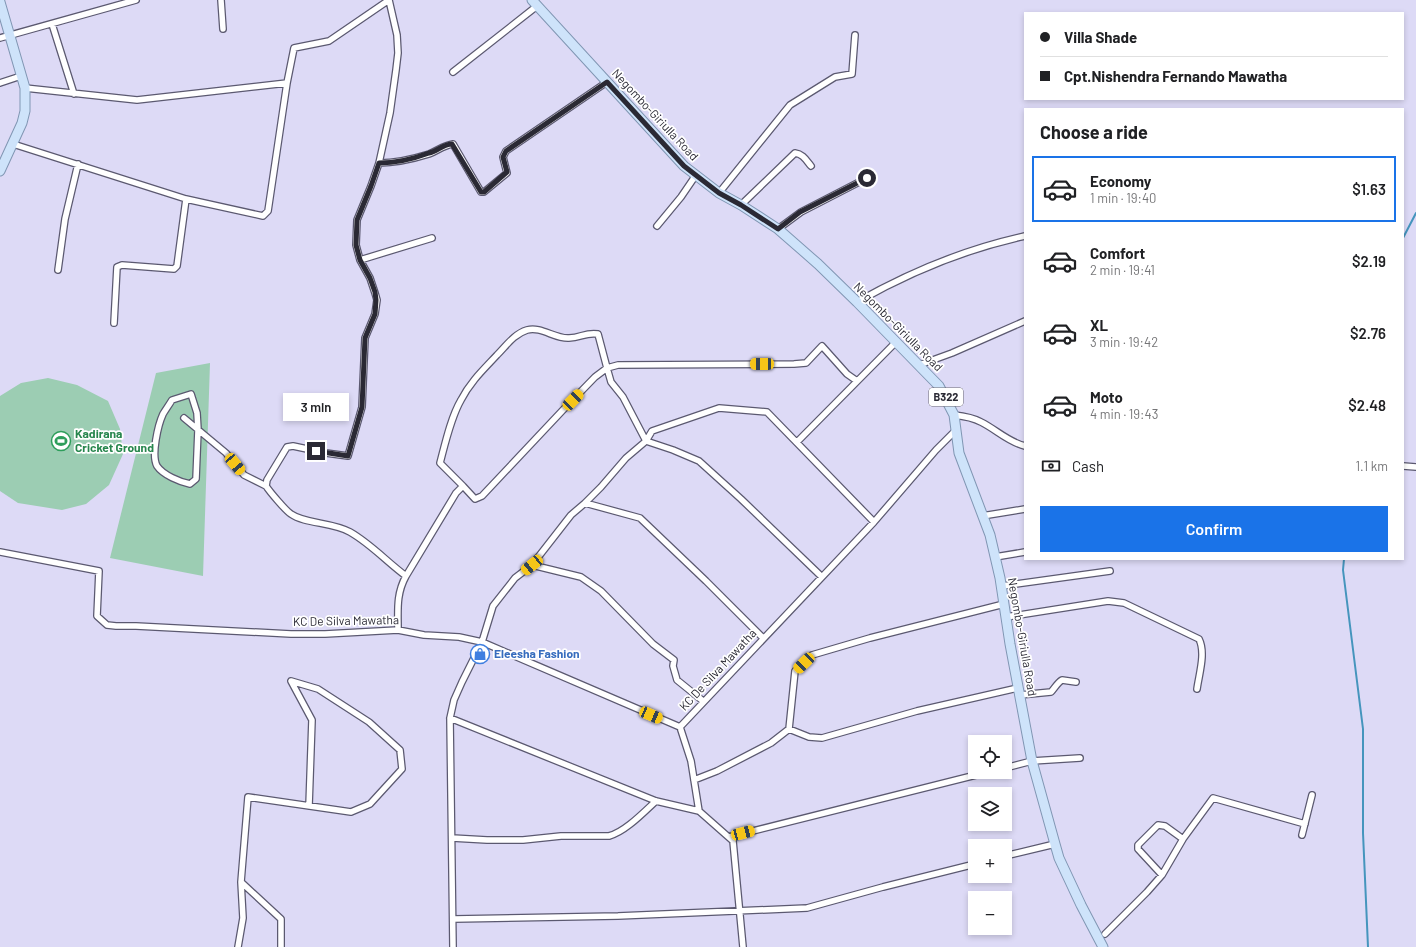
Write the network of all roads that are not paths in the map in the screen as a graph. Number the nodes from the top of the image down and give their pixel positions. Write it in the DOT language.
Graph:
graph roads {
  1 [pos="136,0"];
  2 [pos="221,0"];
  3 [pos="389,0"];
  4 [pos="0,2"];
  5 [pos="535,3"];
  6 [pos="52,24"];
  7 [pos="223,29"];
  8 [pos="10,35"];
  9 [pos="855,35"];
  10 [pos="0,38"];
  11 [pos="453,72"];
  12 [pos="21,76"];
  13 [pos="607,82"];
  14 [pos="0,83"];
  15 [pos="287,83"];
  16 [pos="25,88"];
  17 [pos="74,94"];
  18 [pos="13,144"];
  19 [pos="379,163"];
  20 [pos="78,164"];
  21 [pos="811,166"];
  22 [pos="0,170"];
  23 [pos="696,175"];
  24 [pos="867,178"];
  25 [pos="719,193"];
  26 [pos="186,199"];
  27 [pos="741,205"];
  28 [pos="656,226"];
  29 [pos="778,229"];
  30 [pos="1024,236"];
  31 [pos="432,238"];
  32 [pos="360,260"];
  33 [pos="58,270"];
  34 [pos="857,302"];
  35 [pos="1024,321"];
  36 [pos="114,323"];
  37 [pos="896,342"];
  38 [pos="919,365"];
  39 [pos="607,368"];
  40 [pos="857,381"];
  41 [pos="954,415"];
  42 [pos="184,418"];
  43 [pos="198,430"];
  44 [pos="956,430"];
  45 [pos="646,441"];
  46 [pos="797,442"];
  47 [pos="1024,446"];
  48 [pos="1404,466"];
  49 [pos="1416,467"];
  50 [pos="266,486"];
  51 [pos="463,486"];
  52 [pos="585,503"];
  53 [pos="1024,509"];
  54 [pos="982,516"];
  55 [pos="874,522"];
  56 [pos="0,552"];
  57 [pos="1024,552"];
  58 [pos="995,557"];
  59 [pos="532,565"];
  60 [pos="1110,571"];
  61 [pos="406,576"];
  62 [pos="822,577"];
  63 [pos="1002,586"];
  64 [pos="1004,604"];
  65 [pos="1006,617"];
  66 [pos="398,630"];
  67 [pos="762,638"];
  68 [pos="482,642"];
  69 [pos="1076,682"];
  70 [pos="1197,689"];
  71 [pos="1019,691"];
  72 [pos="703,701"];
  73 [pos="450,718"];
  74 [pos="680,727"];
  75 [pos="789,729"];
  76 [pos="1080,758"];
  77 [pos="1032,761"];
  78 [pos="1012,766"];
  79 [pos="968,777"];
  80 [pos="694,780"];
  81 [pos="1312,795"];
  82 [pos="656,801"];
  83 [pos="308,806"];
  84 [pos="699,811"];
  85 [pos="1305,824"];
  86 [pos="1302,835"];
  87 [pos="729,837"];
  88 [pos="452,838"];
  89 [pos="1183,839"];
  90 [pos="1055,844"];
  91 [pos="1012,854"];
  92 [pos="968,866"];
  93 [pos="1162,874"];
  94 [pos="241,882"];
  95 [pos="739,911"];
  96 [pos="454,919"];
  97 [pos="1105,934"];
  98 [pos="238,947"];
  99 [pos="281,947"];
  100 [pos="453,947"];
  101 [pos="743,947"];
  102 [pos="1103,947"];
  1 -- 6 [label="street"];
  2 -- 7 [label="street"];
  3 -- 15 [label="street"];
  3 -- 19 [label="street"];
  4 -- 8 [label="main road"];
  5 -- 11 [label="street"];
  5 -- 13 [label="main road, Negombo-Giriulla Road / B322"];
  6 -- 8 [label="street"];
  6 -- 17 [label="street"];
  8 -- 10 [label="street"];
  8 -- 12 [label="main road"];
  9 -- 25 [label="street"];
  12 -- 14 [label="street"];
  12 -- 16 [label="main road"];
  13 -- 19 [label="street"];
  13 -- 23 [label="main road, Negombo-Giriulla Road / B322"];
  15 -- 17 [label="street"];
  15 -- 26 [label="street"];
  16 -- 17 [label="street"];
  16 -- 18 [label="main road"];
  18 -- 20 [label="street"];
  18 -- 22 [label="main road"];
  19 -- 32 [label="street"];
  20 -- 26 [label="street"];
  20 -- 33 [label="street"];
  21 -- 27 [label="street"];
  23 -- 25 [label="main road, Negombo-Giriulla Road / B322"];
  23 -- 28 [label="street"];
  24 -- 29 [label="street"];
  25 -- 27 [label="main road, Negombo-Giriulla Road / B322"];
  26 -- 36 [label="street"];
  27 -- 29 [label="main road, Negombo-Giriulla Road / B322"];
  29 -- 34 [label="main road, Negombo-Giriulla Road / B322"];
  30 -- 34 [label="street"];
  31 -- 32 [label="street"];
  32 -- 50 [label="street"];
  34 -- 37 [label="main road, Negombo-Giriulla Road / B322"];
  35 -- 38 [label="street"];
  37 -- 38 [label="main road, Negombo-Giriulla Road / B322"];
  37 -- 40 [label="street"];
  38 -- 41 [label="main road, Negombo-Giriulla Road / B322"];
  39 -- 40 [label="street"];
  39 -- 45 [label="street"];
  39 -- 51 [label="street"];
  39 -- 51 [label="street"];
  40 -- 46 [label="street"];
  41 -- 44 [label="main road, Negombo-Giriulla Road / B322"];
  41 -- 47 [label="street"];
  42 -- 43 [label="street"];
  43 -- 43 [label="street"];
  43 -- 50 [label="street"];
  44 -- 54 [label="main road, Negombo-Giriulla Road / B322"];
  44 -- 55 [label="street, KC De Silva Mawatha"];
  45 -- 46 [label="street"];
  45 -- 52 [label="street"];
  45 -- 62 [label="street"];
  46 -- 55 [label="street"];
  48 -- 49 [label="street"];
  50 -- 61 [label="street"];
  51 -- 61 [label="street"];
  52 -- 59 [label="street"];
  52 -- 67 [label="street"];
  53 -- 54 [label="street"];
  54 -- 58 [label="main road, Negombo-Giriulla Road / B322"];
  55 -- 62 [label="street, KC De Silva Mawatha"];
  56 -- 66 [label="street, KC De Silva Mawatha"];
  57 -- 58 [label="street"];
  58 -- 63 [label="main road, Negombo-Giriulla Road / B322"];
  59 -- 68 [label="street"];
  59 -- 72 [label="street"];
  60 -- 63 [label="street"];
  61 -- 66 [label="street"];
  62 -- 67 [label="street, KC De Silva Mawatha"];
  63 -- 64 [label="main road, Negombo-Giriulla Road / B322"];
  64 -- 65 [label="main road, Negombo-Giriulla Road / B322"];
  64 -- 75 [label="street"];
  65 -- 70 [label="street"];
  65 -- 71 [label="main road, Negombo-Giriulla Road / B322"];
  66 -- 68 [label="street, KC De Silva Mawatha"];
  67 -- 72 [label="street, KC De Silva Mawatha"];
  68 -- 73 [label="street"];
  68 -- 74 [label="street, KC De Silva Mawatha"];
  69 -- 71 [label="street"];
  71 -- 75 [label="street"];
  71 -- 77 [label="main road, Negombo-Giriulla Road / B322"];
  72 -- 74 [label="street, KC De Silva Mawatha"];
  73 -- 82 [label="street"];
  73 -- 88 [label="street"];
  74 -- 80 [label="street"];
  75 -- 80 [label="street"];
  76 -- 77 [label="street"];
  77 -- 78 [label="street"];
  77 -- 90 [label="main road, Negombo-Giriulla Road / B322"];
  79 -- 87 [label="street"];
  80 -- 84 [label="street"];
  81 -- 85 [label="street"];
  82 -- 84 [label="street"];
  82 -- 88 [label="street"];
  83 -- 83 [label="street"];
  83 -- 94 [label="street"];
  84 -- 87 [label="street"];
  85 -- 86 [label="street"];
  85 -- 89 [label="street"];
  87 -- 95 [label="street"];
  88 -- 96 [label="street"];
  89 -- 93 [label="street"];
  89 -- 93 [label="street"];
  90 -- 91 [label="street"];
  90 -- 102 [label="main road, Negombo-Giriulla Road / B322"];
  92 -- 95 [label="street"];
  93 -- 97 [label="street"];
  94 -- 98 [label="street"];
  94 -- 99 [label="street"];
  95 -- 96 [label="street"];
  95 -- 101 [label="street"];
  96 -- 100 [label="street"];
}
